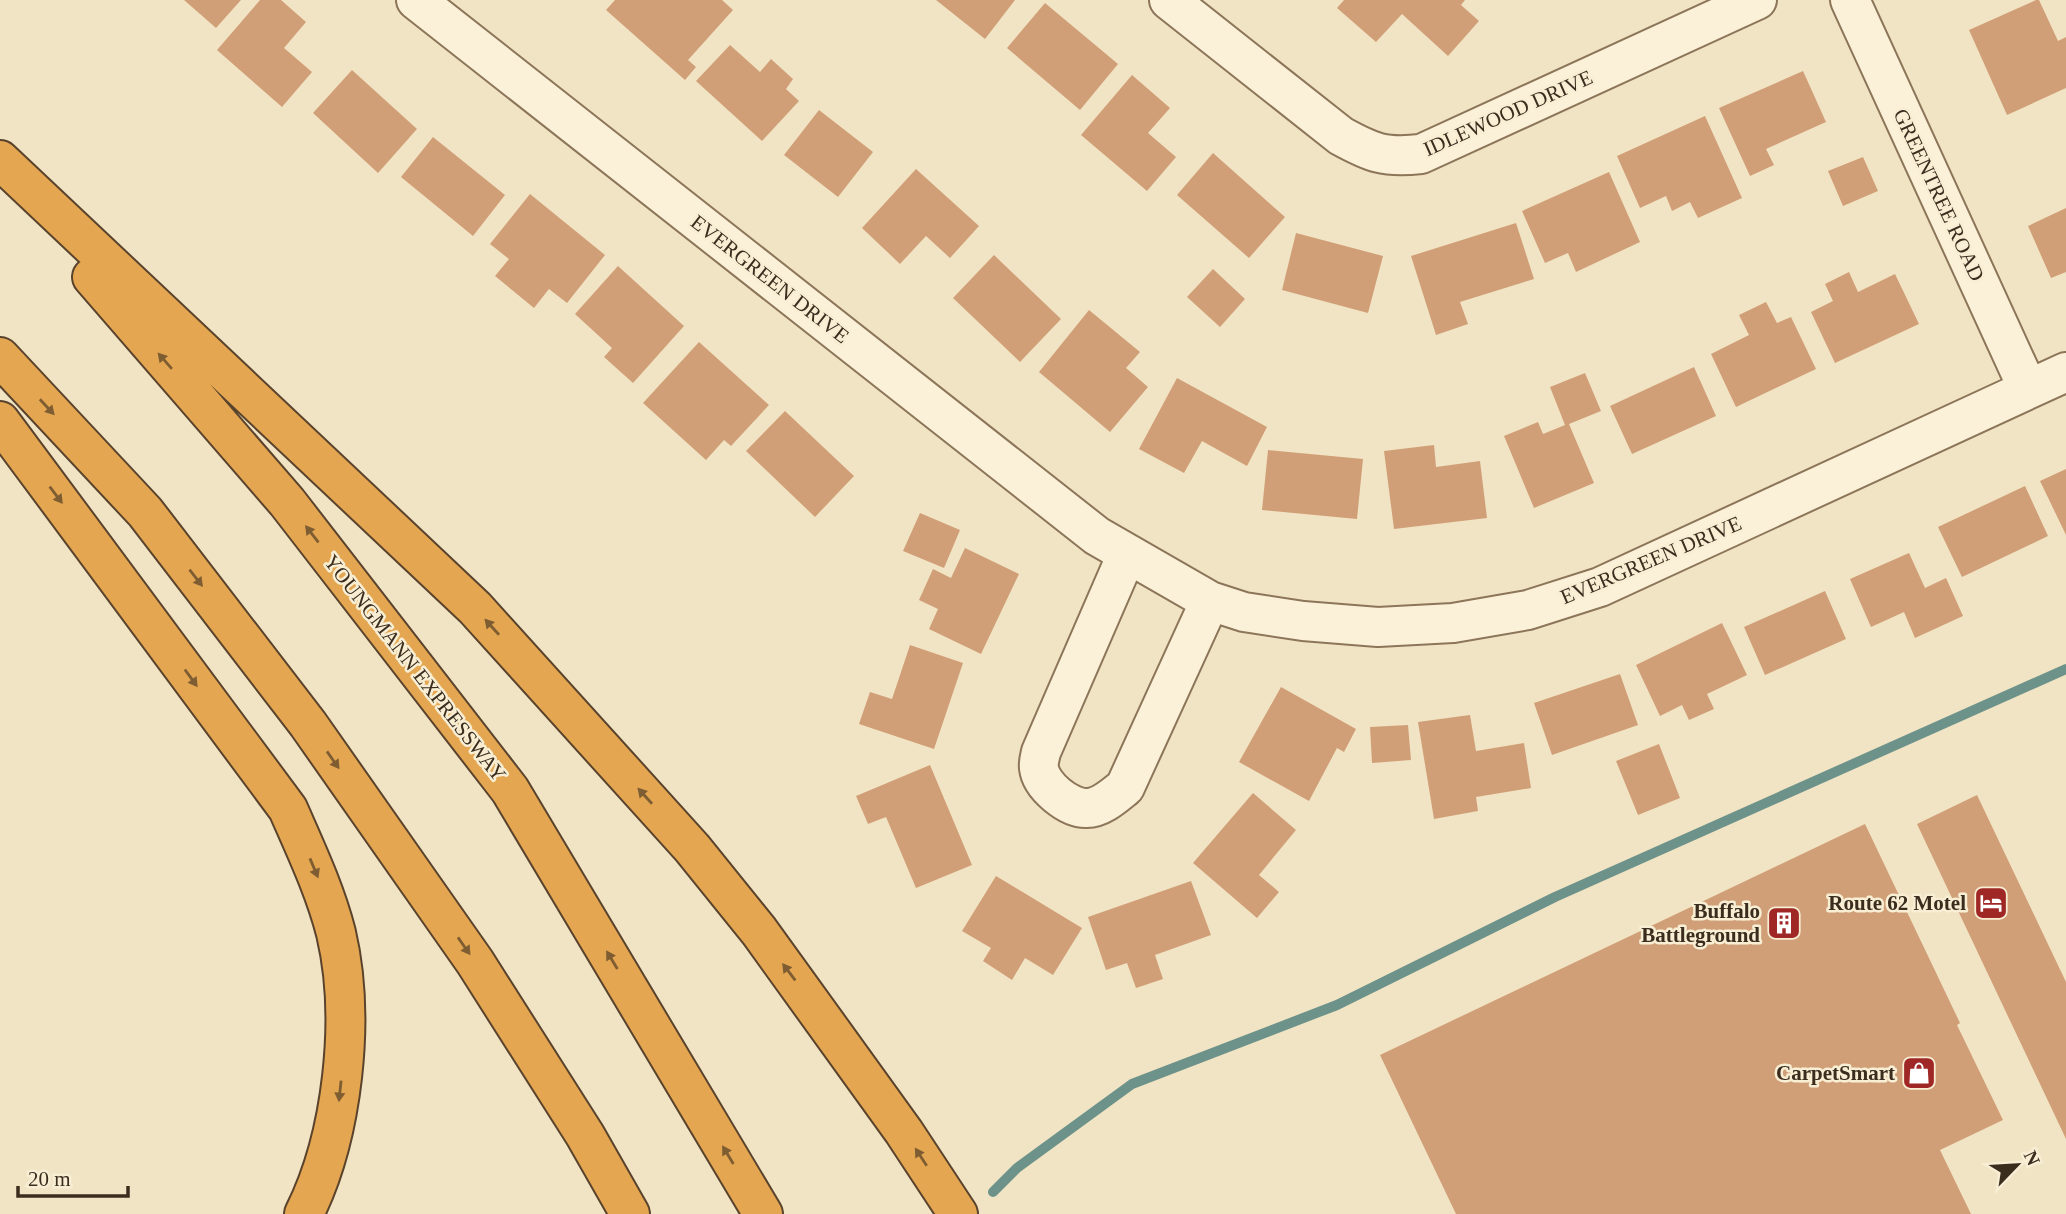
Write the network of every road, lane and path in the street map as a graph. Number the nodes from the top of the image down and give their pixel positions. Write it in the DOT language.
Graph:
graph roads {
  1 [pos="416,0"];
  2 [pos="1169,0"];
  3 [pos="1757,0"];
  4 [pos="1850,0"];
  5 [pos="0,160"];
  6 [pos="0,170"];
  7 [pos="0,358"];
  8 [pos="2066,372"];
  9 [pos="2028,389"];
  10 [pos="0,421"];
  11 [pos="1128,554"];
  12 [pos="1210,601"];
  13 [pos="304,1214"];
  14 [pos="630,1214"];
  15 [pos="764,1214"];
  16 [pos="958,1214"];
  1 -- 11 [label="street, EVERGREEN DRIVE"];
  2 -- 3 [label="street, IDLEWOOD DRIVE"];
  4 -- 9 [label="street, GREENTREE ROAD"];
  16 -- 5 [label="highway, one-way"];
  15 -- 6 [label="highway, YOUNGMANN EXPRESSWAY, one-way"];
  7 -- 14 [label="highway, one-way"];
  8 -- 9 [label="street, EVERGREEN DRIVE"];
  9 -- 12 [label="street, EVERGREEN DRIVE"];
  10 -- 13 [label="highway, one-way"];
  11 -- 12 [label="street, EVERGREEN DRIVE"];
  11 -- 12 [label="street"];
}
